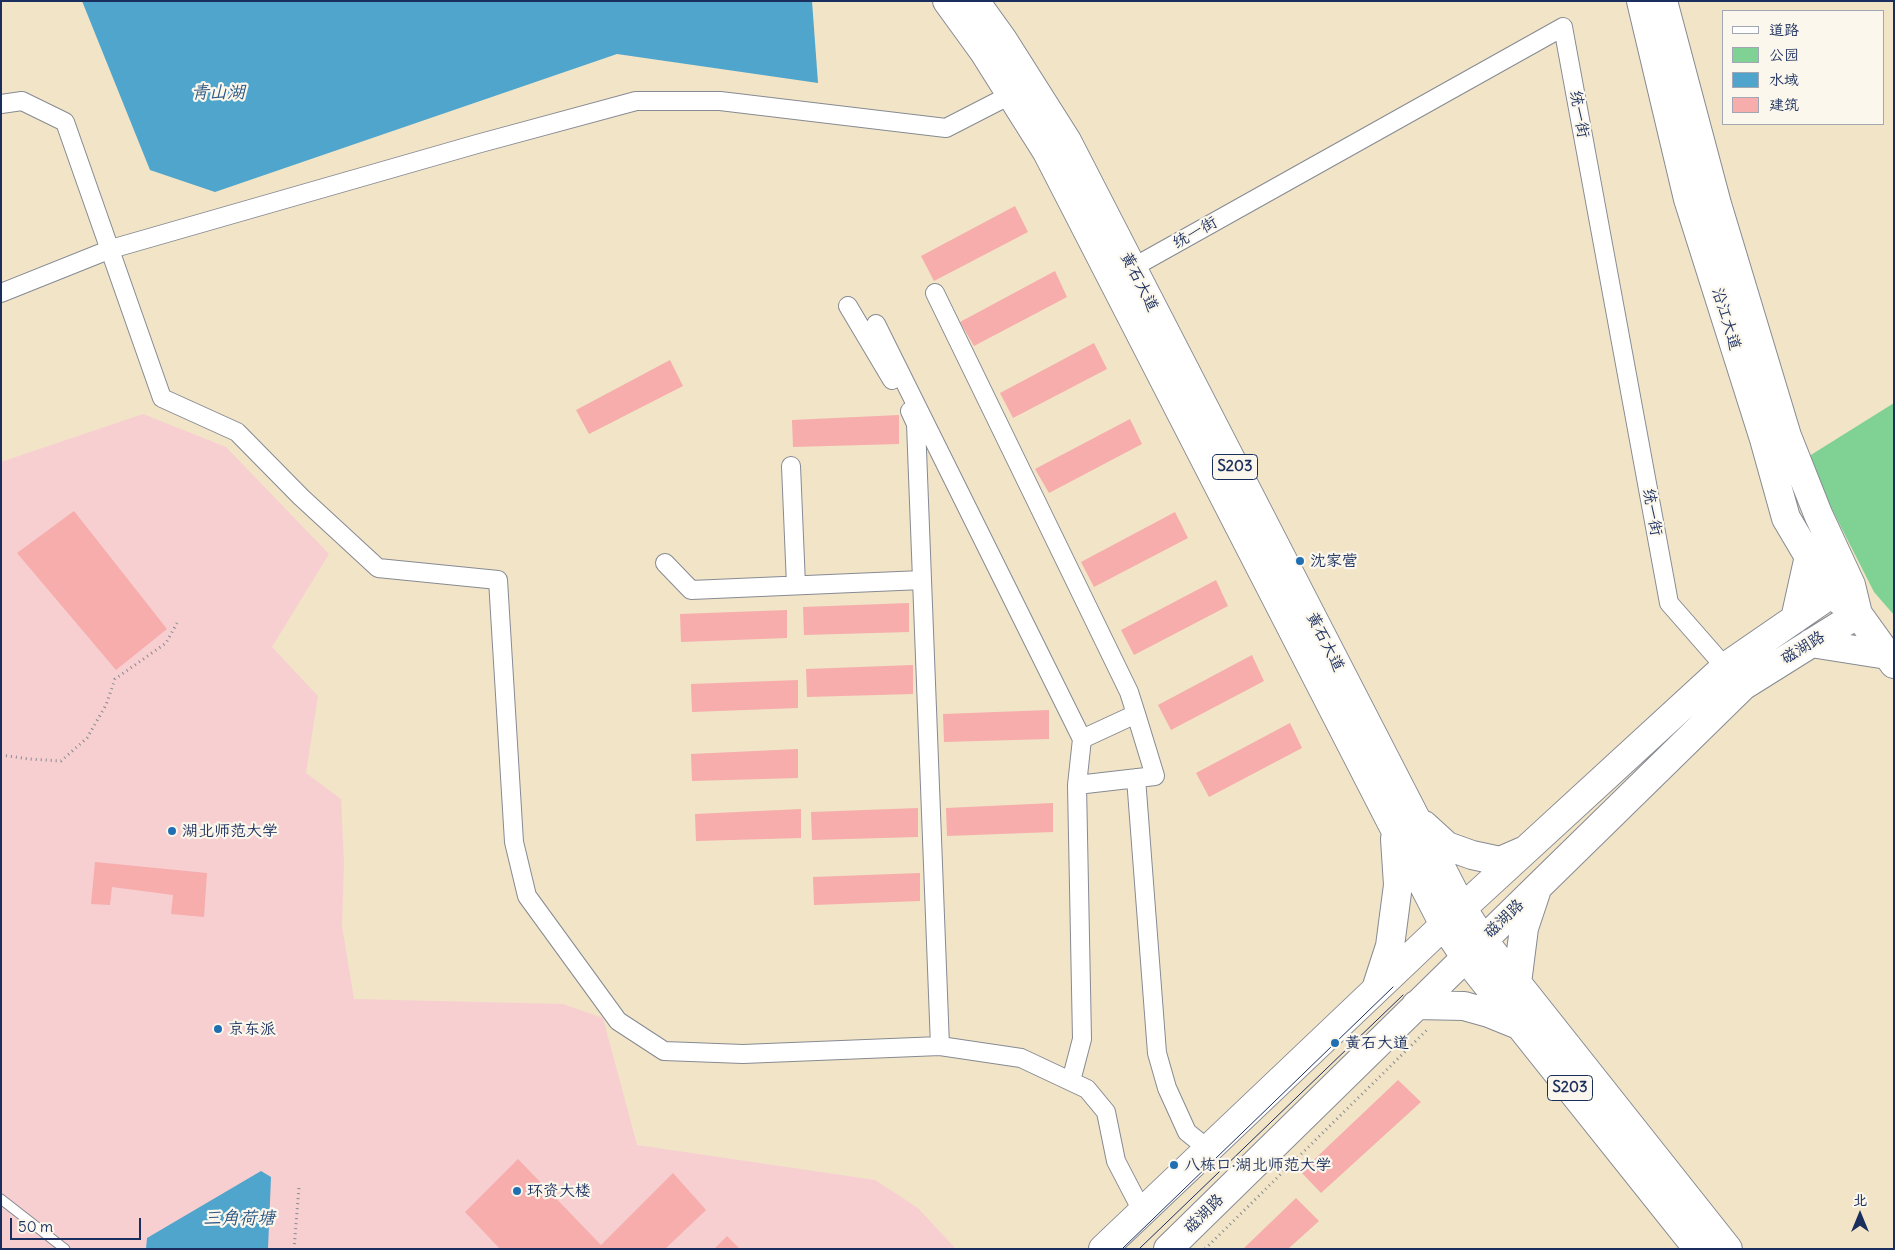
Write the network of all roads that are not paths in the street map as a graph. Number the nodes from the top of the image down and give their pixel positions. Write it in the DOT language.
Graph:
graph roads {
  1 [pos="947,1"];
  2 [pos="975,1"];
  3 [pos="1641,1"];
  4 [pos="1663,1"];
  5 [pos="1021,90"];
  6 [pos="1,104"];
  7 [pos="111,249"];
  8 [pos="1132,268"];
  9 [pos="935,292"];
  10 [pos="1,293"];
  11 [pos="848,306"];
  12 [pos="876,324"];
  13 [pos="791,466"];
  14 [pos="1809,556"];
  15 [pos="665,563"];
  16 [pos="922,580"];
  17 [pos="796,585"];
  18 [pos="1831,594"];
  19 [pos="1858,614"];
  20 [pos="1795,619"];
  21 [pos="1811,643"];
  22 [pos="1891,660"];
  23 [pos="1725,667"];
  24 [pos="1136,714"];
  25 [pos="1082,738"];
  26 [pos="1136,778"];
  27 [pos="1077,785"];
  28 [pos="1404,822"];
  29 [pos="1525,850"];
  30 [pos="1537,887"];
  31 [pos="1453,917"];
  32 [pos="1474,948"];
  33 [pos="1517,983"];
  34 [pos="1376,990"];
  35 [pos="1416,1005"];
  36 [pos="1522,1027"];
  37 [pos="940,1046"];
  38 [pos="1071,1081"];
  39 [pos="1208,1149"];
  40 [pos="1,1199"];
  41 [pos="1142,1211"];
  42 [pos="65,1249"];
  43 [pos="1103,1249"];
  44 [pos="1168,1249"];
  45 [pos="1698,1249"];
  46 [pos="1728,1249"];
  1 -- 5 [label="main road, 黄石大道 / S203"];
  2 -- 5 [label="main road, 黄石大道 / S203"];
  3 -- 14 [label="main road, 沿江大道"];
  4 -- 19 [label="main road, 沿江大道"];
  5 -- 7 [label="street"];
  5 -- 8 [label="main road, 黄石大道 / S203"];
  5 -- 28 [label="main road, 黄石大道 / S203"];
  6 -- 7 [label="street"];
  7 -- 10 [label="street"];
  7 -- 37 [label="street"];
  8 -- 23 [label="street, 统一街"];
  8 -- 28 [label="main road, 黄石大道 / S203"];
  9 -- 24 [label="street"];
  11 -- 16 [label="street"];
  12 -- 25 [label="street"];
  13 -- 17 [label="street"];
  14 -- 18 [label="main road, 沿江大道"];
  14 -- 20 [label="main road"];
  15 -- 17 [label="street"];
  16 -- 17 [label="street"];
  16 -- 37 [label="street"];
  18 -- 19 [label="main road, 沿江大道"];
  18 -- 20 [label="main road, 磁湖路"];
  19 -- 21 [label="main road, 磁湖路"];
  19 -- 22 [label="main road, 沿江大道"];
  20 -- 23 [label="main road, 磁湖路"];
  21 -- 22 [label="main road"];
  21 -- 30 [label="main road, 磁湖路"];
  23 -- 29 [label="main road, 磁湖路"];
  24 -- 25 [label="street"];
  24 -- 26 [label="street"];
  25 -- 27 [label="street"];
  26 -- 27 [label="street"];
  26 -- 39 [label="street"];
  27 -- 38 [label="street"];
  28 -- 29 [label="main road"];
  28 -- 31 [label="main road, 黄石大道 / S203"];
  28 -- 34 [label="main road"];
  29 -- 31 [label="main road, 磁湖路"];
  30 -- 32 [label="main road, 磁湖路"];
  30 -- 33 [label="main road"];
  31 -- 32 [label="main road, 黄石大道 / S203"];
  31 -- 34 [label="main road, 磁湖路"];
  32 -- 33 [label="main road, 黄石大道 / S203"];
  32 -- 35 [label="main road, 磁湖路"];
  32 -- 36 [label="main road, 黄石大道 / S203"];
  33 -- 46 [label="main road, 黄石大道 / S203"];
  34 -- 39 [label="main road, 磁湖路"];
  35 -- 36 [label="main road"];
  35 -- 44 [label="main road, 磁湖路"];
  36 -- 45 [label="main road, 黄石大道 / S203"];
  37 -- 38 [label="street"];
  38 -- 41 [label="street"];
  39 -- 41 [label="main road, 磁湖路"];
  40 -- 42 [label="lane"];
  41 -- 43 [label="main road, 磁湖路"];
}
